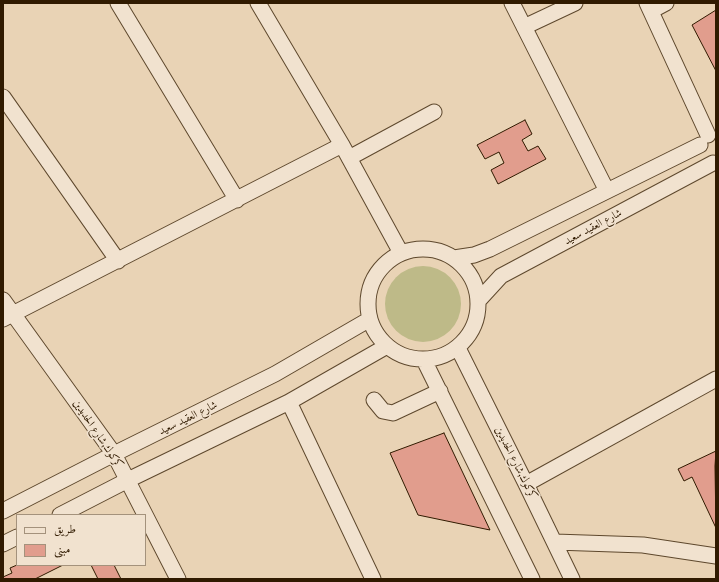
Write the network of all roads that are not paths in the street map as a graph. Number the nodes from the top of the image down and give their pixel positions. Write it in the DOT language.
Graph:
graph roads {
  1 [pos="118,3"];
  2 [pos="258,3"];
  3 [pos="512,3"];
  4 [pos="574,3"];
  5 [pos="666,3"];
  6 [pos="649,7"];
  7 [pos="524,27"];
  8 [pos="3,97"];
  9 [pos="434,112"];
  10 [pos="708,138"];
  11 [pos="346,152"];
  12 [pos="715,163"];
  13 [pos="607,191"];
  14 [pos="237,200"];
  15 [pos="401,253"];
  16 [pos="454,258"];
  17 [pos="118,260"];
  18 [pos="3,300"];
  19 [pos="479,300"];
  20 [pos="8,316"];
  21 [pos="370,320"];
  22 [pos="387,346"];
  23 [pos="458,348"];
  24 [pos="424,360"];
  25 [pos="716,379"];
  26 [pos="440,391"];
  27 [pos="374,400"];
  28 [pos="289,402"];
  29 [pos="114,454"];
  30 [pos="128,480"];
  31 [pos="526,484"];
  32 [pos="3,511"];
  33 [pos="62,514"];
  34 [pos="145,514"];
  35 [pos="146,516"];
  36 [pos="16,538"];
  37 [pos="555,542"];
  38 [pos="3,544"];
  39 [pos="716,556"];
  40 [pos="178,579"];
  41 [pos="373,579"];
  42 [pos="532,579"];
  43 [pos="572,579"];
  1 -- 14 [label="street"];
  2 -- 11 [label="street"];
  3 -- 7 [label="street"];
  4 -- 7 [label="street"];
  5 -- 6 [label="street"];
  6 -- 10 [label="street"];
  7 -- 13 [label="street"];
  8 -- 17 [label="street"];
  9 -- 11 [label="street"];
  10 -- 12 [label="street"];
  10 -- 13 [label="street"];
  11 -- 14 [label="street"];
  11 -- 15 [label="street"];
  12 -- 19 [label="street, شارع العقيد سعيد"];
  13 -- 16 [label="street"];
  14 -- 17 [label="street"];
  15 -- 16 [label="street"];
  15 -- 21 [label="street"];
  16 -- 19 [label="street"];
  17 -- 20 [label="street"];
  18 -- 20 [label="street, كركوك,شارع الحديدين"];
  19 -- 23 [label="street"];
  20 -- 29 [label="street, كركوك,شارع الحديدين"];
  21 -- 22 [label="street"];
  21 -- 29 [label="street, شارع العقيد سعيد"];
  22 -- 24 [label="street"];
  22 -- 28 [label="street"];
  23 -- 24 [label="street"];
  23 -- 31 [label="street, كركوك,شارع الحديدين"];
  24 -- 26 [label="street"];
  25 -- 31 [label="street"];
  26 -- 27 [label="street"];
  26 -- 42 [label="street"];
  28 -- 30 [label="street"];
  28 -- 41 [label="street"];
  29 -- 30 [label="street, كركوك,شارع الحديدين"];
  29 -- 32 [label="street, شارع العقيد سعيد"];
  30 -- 33 [label="street"];
  30 -- 34 [label="street, كركوك,شارع الحديدين"];
  31 -- 37 [label="street, كركوك,شارع الحديدين"];
  35 -- 40 [label="street, كركوك,شارع الحديدين"];
  36 -- 38 [label="street"];
  37 -- 39 [label="street"];
  37 -- 43 [label="street, كركوك,شارع الحديدين"];
}
